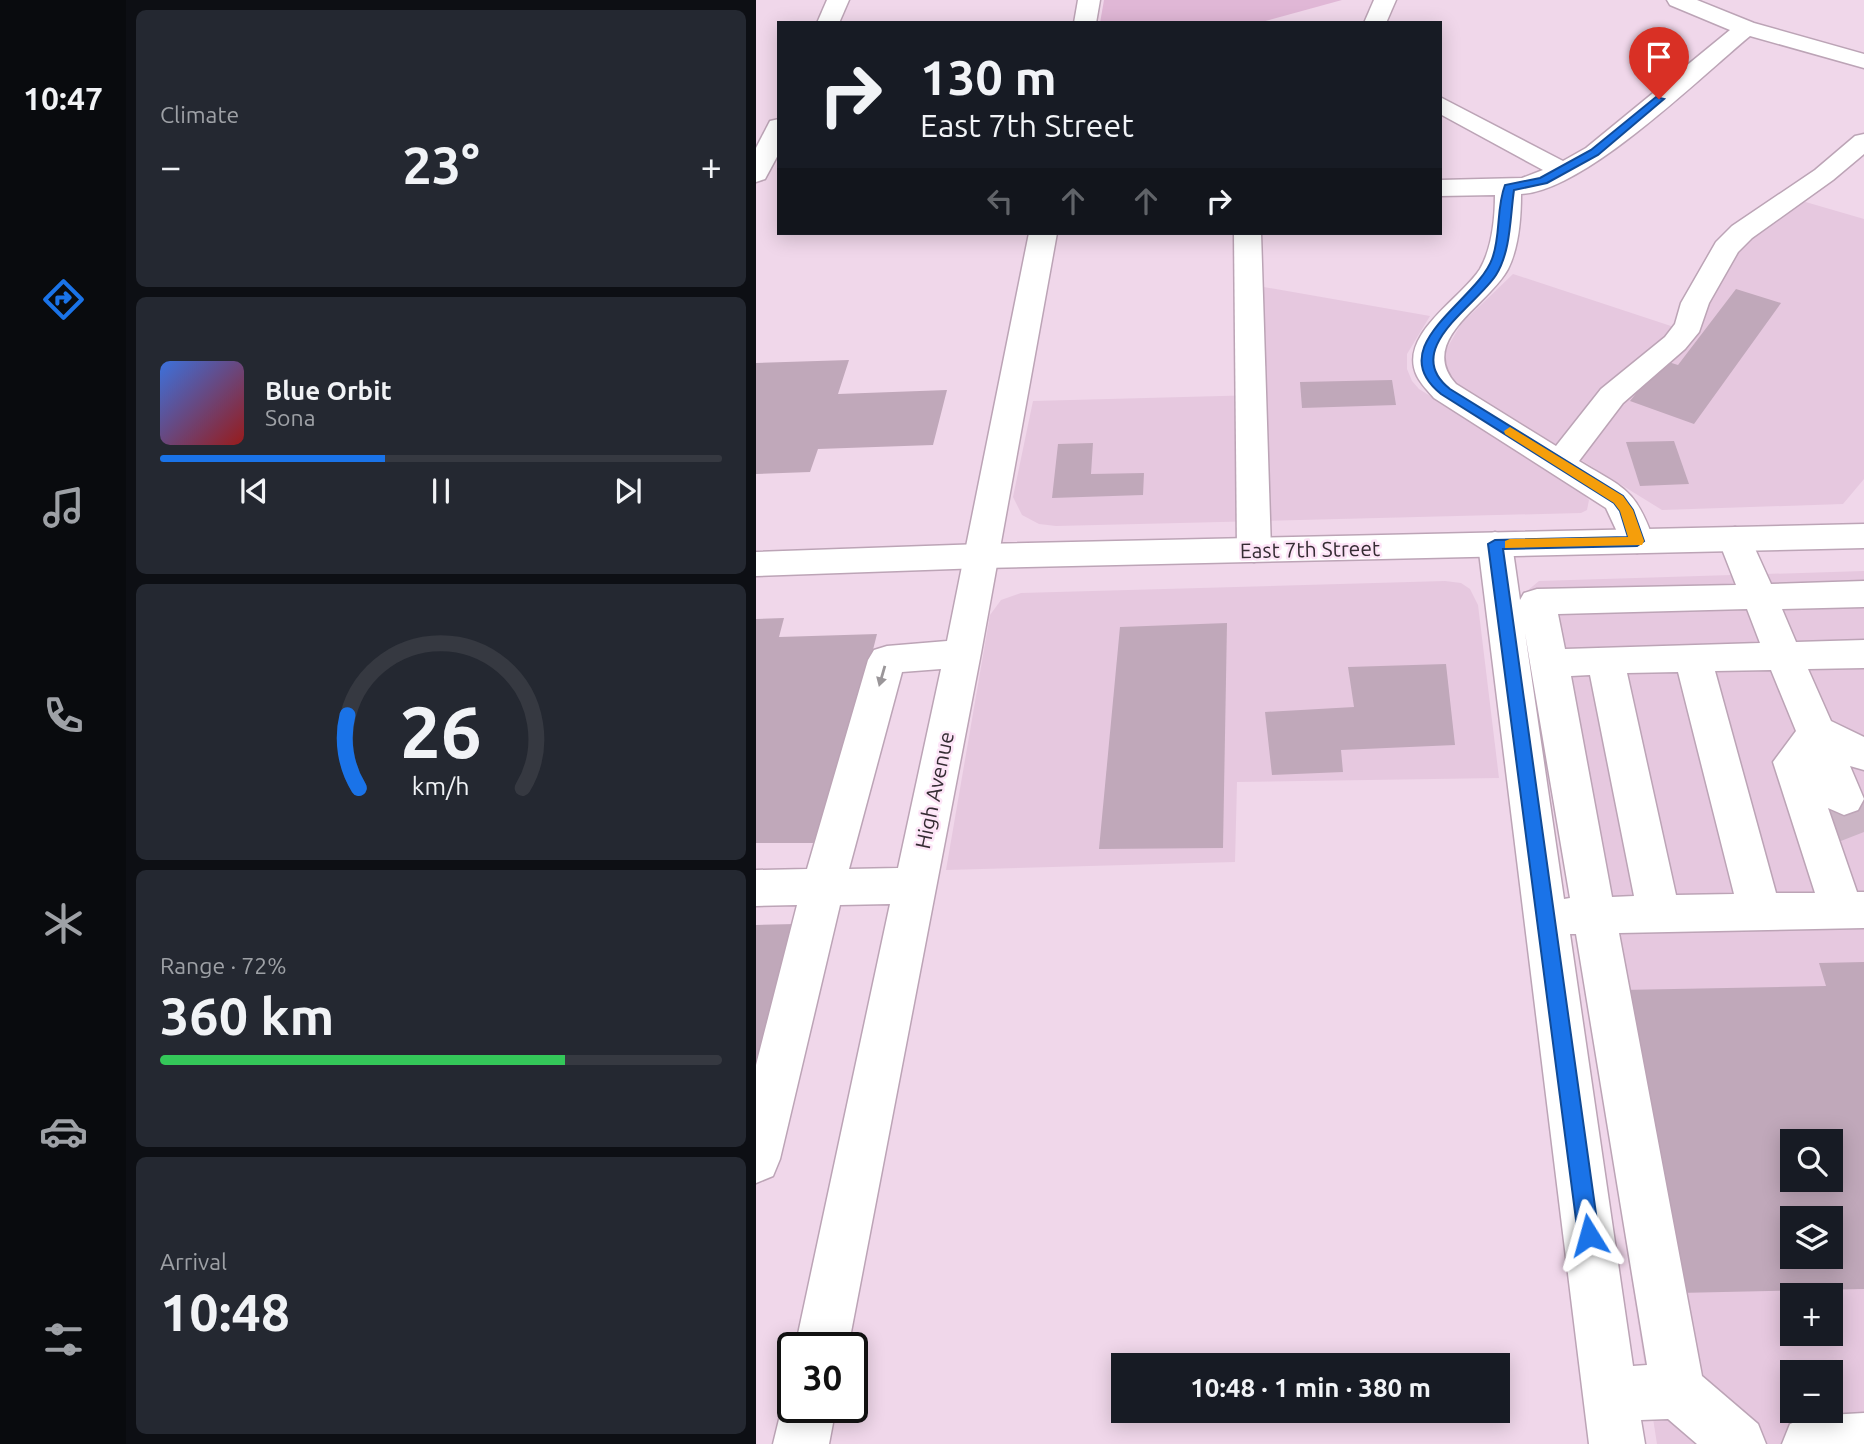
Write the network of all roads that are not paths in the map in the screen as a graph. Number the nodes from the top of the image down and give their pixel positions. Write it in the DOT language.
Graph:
graph roads {
  1 [pos="838,0"];
  2 [pos="1089,0"];
  3 [pos="1385,0"];
  4 [pos="1678,0"];
  5 [pos="829,21"];
  6 [pos="1085,21"];
  7 [pos="1376,21"];
  8 [pos="1746,28"];
  9 [pos="1864,61"];
  10 [pos="1442,105"];
  11 [pos="777,132"];
  12 [pos="1864,141"];
  13 [pos="1563,171"];
  14 [pos="760,187"];
  15 [pos="1508,187"];
  16 [pos="1442,188"];
  17 [pos="1044,235"];
  18 [pos="1247,235"];
  19 [pos="1561,462"];
  20 [pos="1860,531"];
  21 [pos="1735,539"];
  22 [pos="1637,541"];
  23 [pos="1495,544"];
  24 [pos="1254,550"];
  25 [pos="982,556"];
  26 [pos="756,564"];
  27 [pos="1864,594"];
  28 [pos="1760,596"];
  29 [pos="962,653"];
  30 [pos="1864,654"];
  31 [pos="1784,656"];
  32 [pos="1693,658"];
  33 [pos="1606,660"];
  34 [pos="1550,664"];
  35 [pos="1818,732"];
  36 [pos="1864,755"];
  37 [pos="1844,799"];
  38 [pos="914,886"];
  39 [pos="822,887"];
  40 [pos="756,888"];
  41 [pos="1853,910"];
  42 [pos="1760,912"];
  43 [pos="1659,914"];
  44 [pos="1594,916"];
  45 [pos="1545,917"];
  46 [pos="756,1159"];
  47 [pos="824,1332"];
  48 [pos="1678,1391"];
  49 [pos="1614,1419"];
  50 [pos="806,1423"];
  51 [pos="1864,1441"];
  52 [pos="802,1444"];
  53 [pos="1738,1444"];
  54 [pos="1810,1444"];
  1 -- 5 [label="street"];
  2 -- 6 [label="street"];
  3 -- 7 [label="street"];
  4 -- 8 [label="street"];
  8 -- 9 [label="street"];
  8 -- 13 [label="street"];
  10 -- 13 [label="street"];
  11 -- 14 [label="street"];
  12 -- 19 [label="street"];
  13 -- 15 [label="street"];
  15 -- 16 [label="street"];
  15 -- 19 [label="street"];
  17 -- 25 [label="street, High Avenue"];
  18 -- 24 [label="street"];
  19 -- 22 [label="street"];
  20 -- 21 [label="street, East 7th Street"];
  21 -- 22 [label="street, East 7th Street"];
  21 -- 28 [label="street"];
  22 -- 23 [label="street, East 7th Street"];
  23 -- 24 [label="street, East 7th Street"];
  23 -- 45 [label="street"];
  24 -- 25 [label="street, East 7th Street"];
  25 -- 26 [label="street, East 7th Street"];
  25 -- 29 [label="street, High Avenue"];
  27 -- 28 [label="street"];
  28 -- 31 [label="street"];
  28 -- 34 [label="street"];
  29 -- 38 [label="street, High Avenue"];
  29 -- 39 [label="street, one-way"];
  30 -- 31 [label="street"];
  31 -- 32 [label="street"];
  31 -- 35 [label="street"];
  32 -- 33 [label="street"];
  32 -- 42 [label="street"];
  33 -- 34 [label="street"];
  33 -- 43 [label="street"];
  34 -- 44 [label="street"];
  35 -- 36 [label="street"];
  35 -- 37 [label="street"];
  35 -- 41 [label="street"];
  38 -- 39 [label="street"];
  38 -- 47 [label="street, High Avenue"];
  39 -- 40 [label="street"];
  39 -- 46 [label="street"];
  41 -- 42 [label="street"];
  42 -- 43 [label="street"];
  43 -- 44 [label="street"];
  44 -- 45 [label="street"];
  44 -- 48 [label="street"];
  45 -- 49 [label="street"];
  48 -- 49 [label="street"];
  48 -- 53 [label="street"];
  50 -- 52 [label="street"];
  51 -- 54 [label="street"];
}
